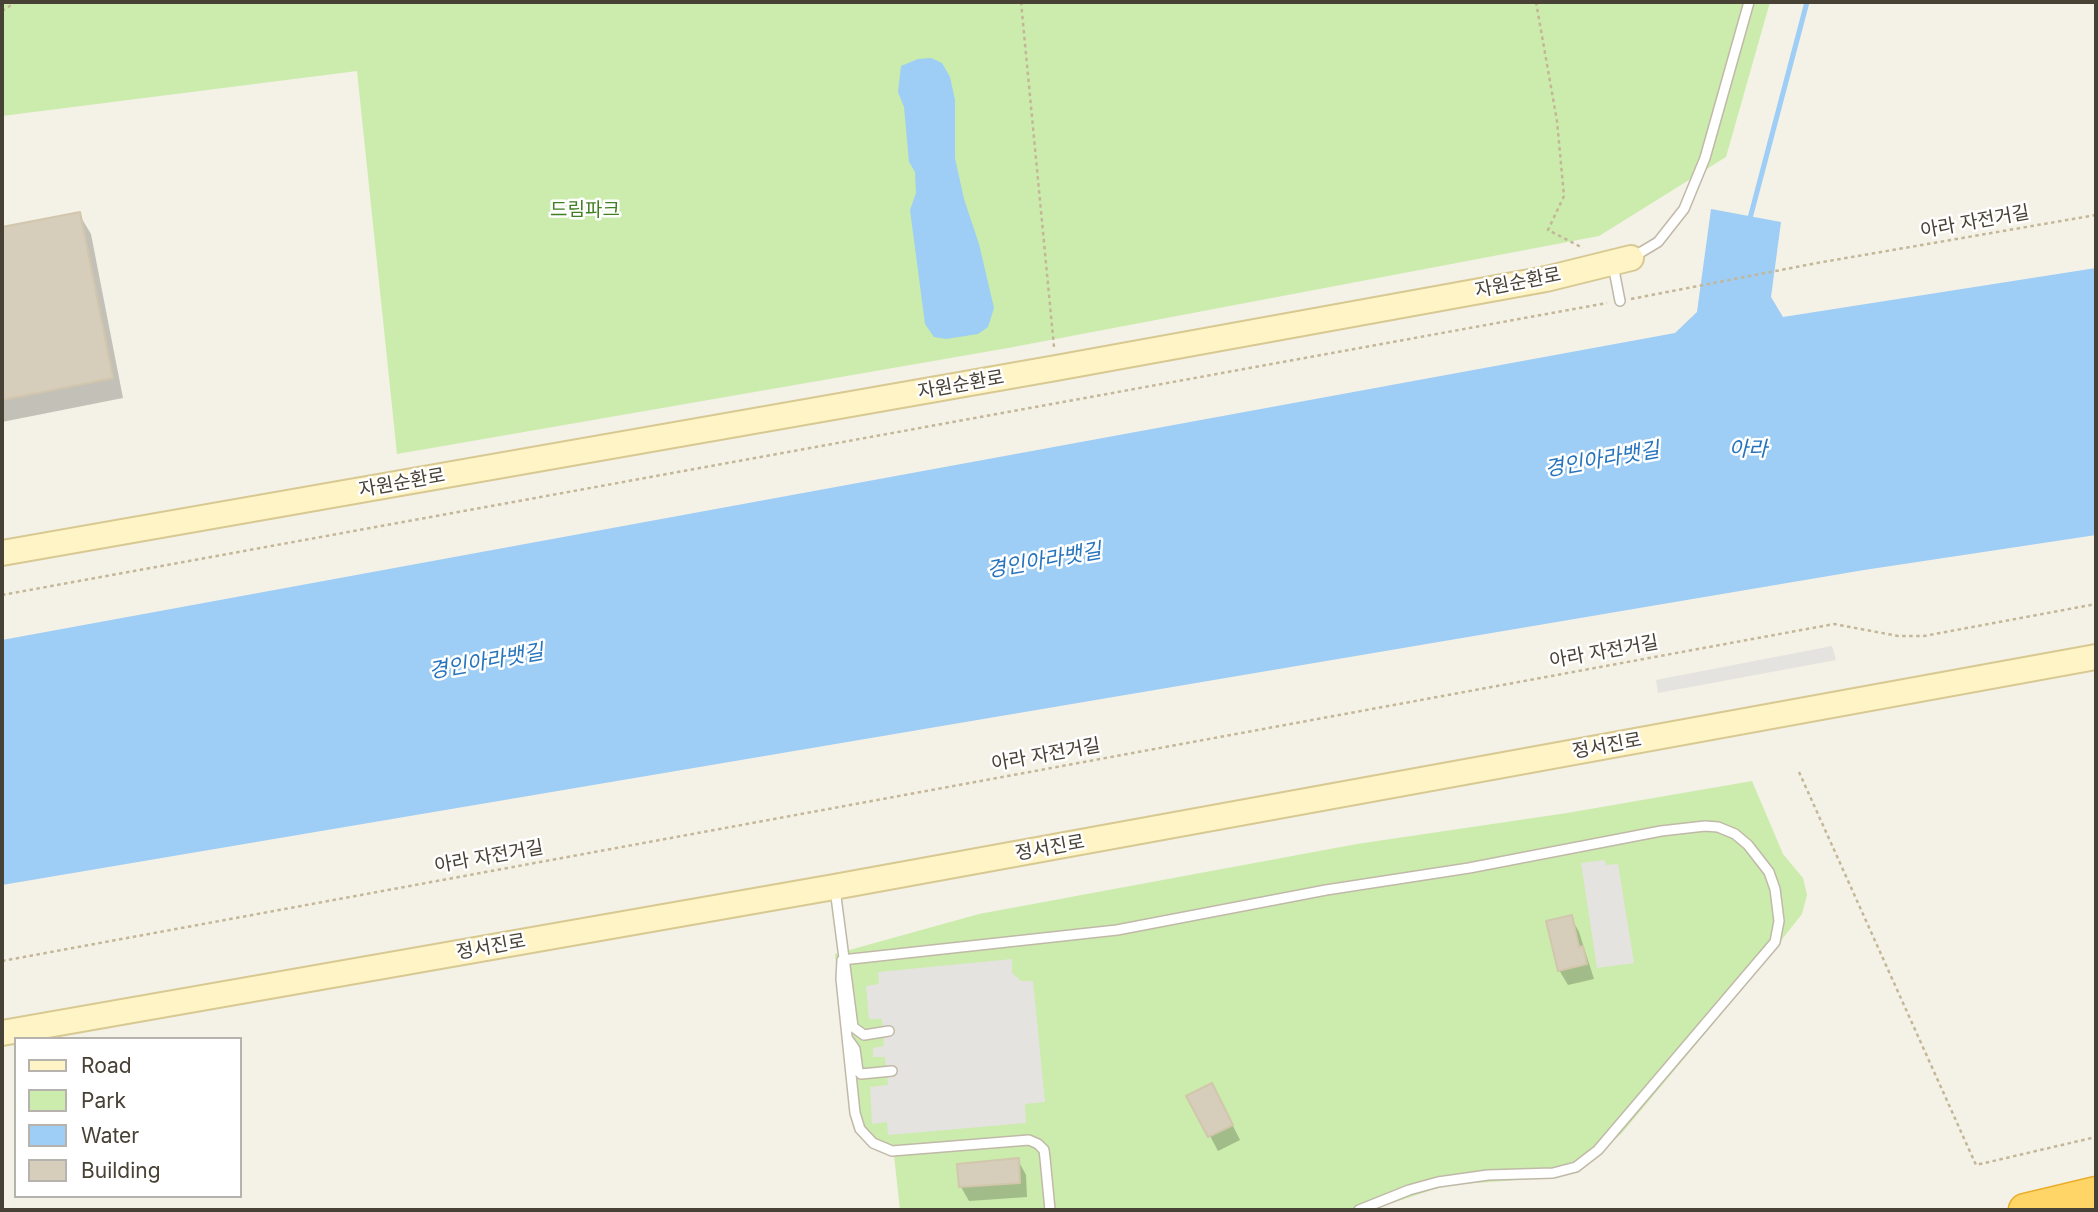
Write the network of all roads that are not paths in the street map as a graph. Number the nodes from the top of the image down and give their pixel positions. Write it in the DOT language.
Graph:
graph roads {
  1 [pos="1749,2"];
  2 [pos="1622,261"];
  3 [pos="1620,301"];
  4 [pos="2,553"];
  5 [pos="2096,657"];
  6 [pos="834,887"];
  7 [pos="842,960"];
  8 [pos="889,1031"];
  9 [pos="2,1032"];
  10 [pos="864,1035"];
  11 [pos="849,1043"];
  12 [pos="892,1071"];
  13 [pos="2096,1193"];
  14 [pos="1050,1210"];
  15 [pos="1359,1210"];
  16 [pos="2025,1210"];
  1 -- 2 [label="lane, 자원순환로"];
  2 -- 3 [label="lane"];
  2 -- 4 [label="street, 자원순환로"];
  5 -- 6 [label="street, 정서진로"];
  6 -- 7 [label="lane"];
  6 -- 9 [label="street, 정서진로"];
  7 -- 10 [label="lane"];
  7 -- 11 [label="lane"];
  7 -- 15 [label="lane"];
  8 -- 10 [label="lane"];
  10 -- 11 [label="lane"];
  11 -- 12 [label="lane"];
  11 -- 14 [label="lane"];
  13 -- 16 [label="highway"];
}
